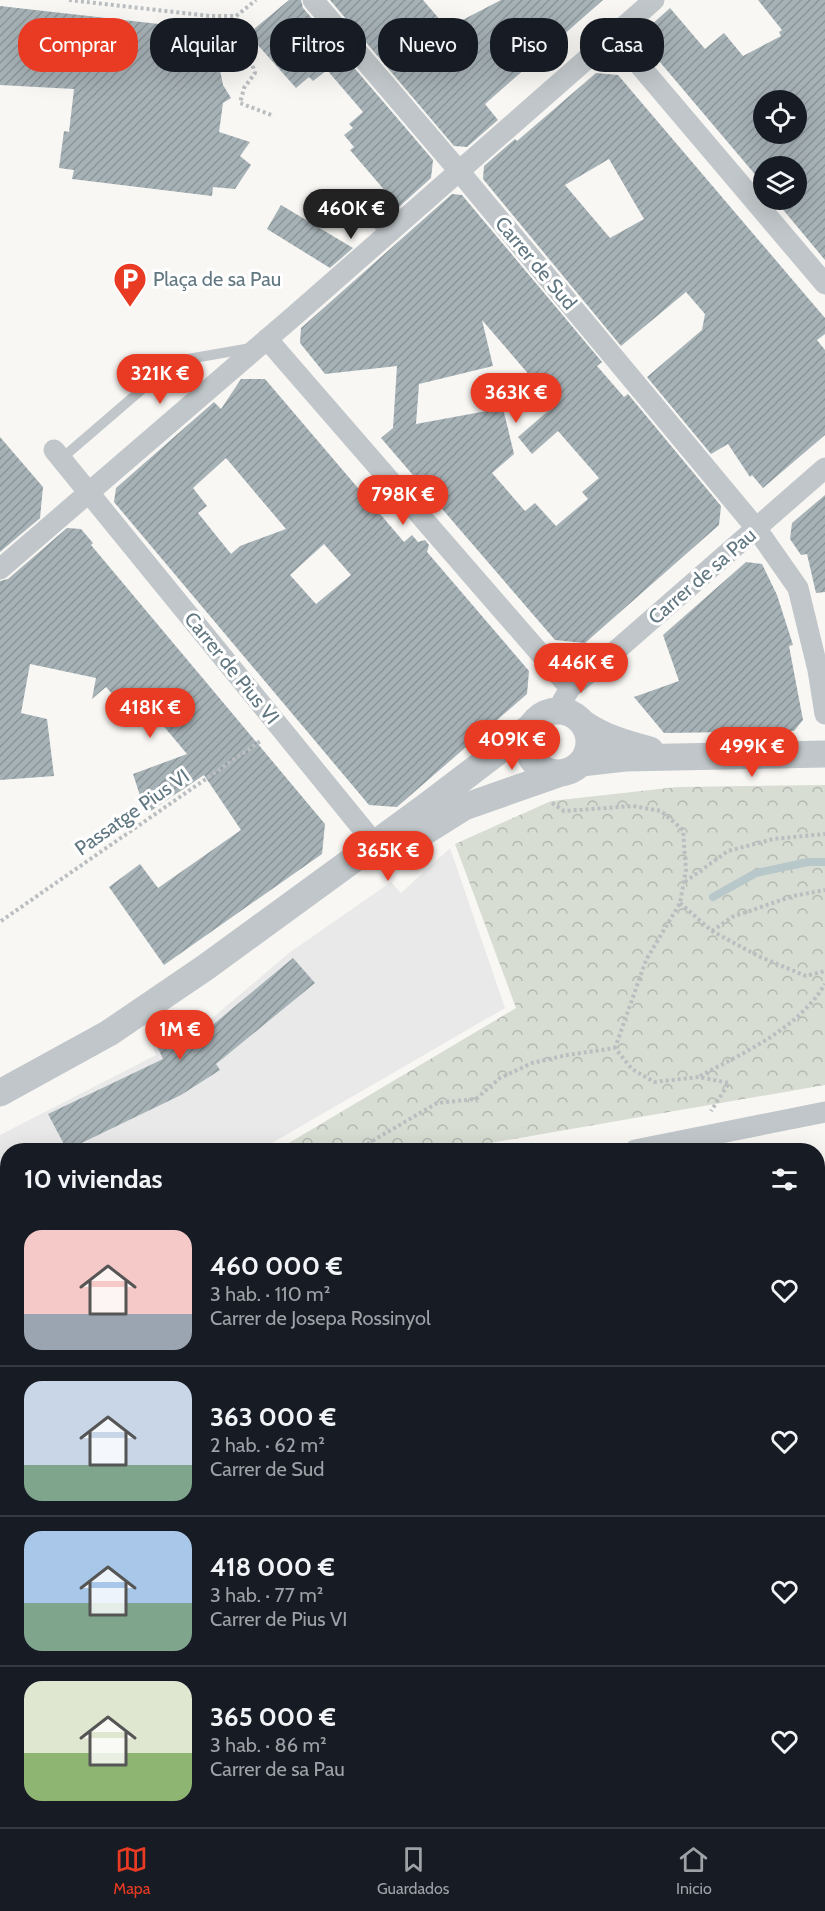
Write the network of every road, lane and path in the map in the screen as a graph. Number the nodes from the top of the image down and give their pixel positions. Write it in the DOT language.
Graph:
graph roads {
  1 [pos="69,0"];
  2 [pos="256,0"];
  3 [pos="313,0"];
  4 [pos="654,0"];
  5 [pos="632,18"];
  6 [pos="580,63"];
  7 [pos="255,72"];
  8 [pos="645,72"];
  9 [pos="274,116"];
  10 [pos="459,171"];
  11 [pos="825,284"];
  12 [pos="262,343"];
  13 [pos="58,454"];
  14 [pos="825,468"];
  15 [pos="88,492"];
  16 [pos="756,528"];
  17 [pos="0,569"];
  18 [pos="564,699"];
  19 [pos="825,714"];
  20 [pos="582,723"];
  21 [pos="280,727"];
  22 [pos="529,728"];
  23 [pos="825,754"];
  24 [pos="678,756"];
  25 [pos="570,769"];
  26 [pos="549,801"];
  27 [pos="825,834"];
  28 [pos="375,844"];
  29 [pos="683,883"];
  30 [pos="825,890"];
  31 [pos="680,903"];
  32 [pos="1,921"];
  33 [pos="712,932"];
  34 [pos="206,967"];
  35 [pos="825,971"];
  36 [pos="825,984"];
  37 [pos="615,1048"];
  38 [pos="699,1077"];
  39 [pos="0,1093"];
  40 [pos="825,1112"];
  41 [pos="712,1135"];
  42 [pos="369,1143"];
  43 [pos="671,1143"];
  1 -- 2 [label="path"];
  3 -- 10 [label="street, Carrer de Sud"];
  4 -- 5 [label="street"];
  6 -- 10 [label="street"];
  7 -- 9 [label="path"];
  8 -- 11 [label="street"];
  10 -- 12 [label="street"];
  10 -- 16 [label="street, Carrer de Sud"];
  12 -- 13 [label="lane"];
  12 -- 15 [label="street"];
  12 -- 18 [label="street"];
  13 -- 15 [label="street"];
  14 -- 16 [label="street, Carrer de sa Pau"];
  15 -- 17 [label="street"];
  15 -- 21 [label="street, Carrer de Pius VI"];
  16 -- 18 [label="street, Carrer de sa Pau"];
  16 -- 19 [label="street, Carrer de Sud"];
  18 -- 20 [label="street"];
  18 -- 22 [label="street"];
  20 -- 24 [label="street"];
  20 -- 25 [label="street"];
  21 -- 28 [label="street, Carrer de Pius VI"];
  21 -- 32 [label="path, Passatge Pius VI"];
  22 -- 25 [label="street"];
  22 -- 28 [label="street"];
  23 -- 24 [label="street"];
  24 -- 25 [label="street"];
  25 -- 34 [label="street"];
  26 -- 29 [label="path"];
  27 -- 29 [label="path"];
  28 -- 34 [label="street"];
  29 -- 31 [label="path"];
  30 -- 33 [label="path"];
  31 -- 33 [label="path"];
  31 -- 37 [label="path"];
  33 -- 35 [label="path"];
  34 -- 39 [label="street"];
  36 -- 38 [label="path"];
  37 -- 38 [label="path"];
  37 -- 42 [label="path"];
  38 -- 41 [label="path"];
  40 -- 41 [label="street"];
  41 -- 43 [label="street"];
}
